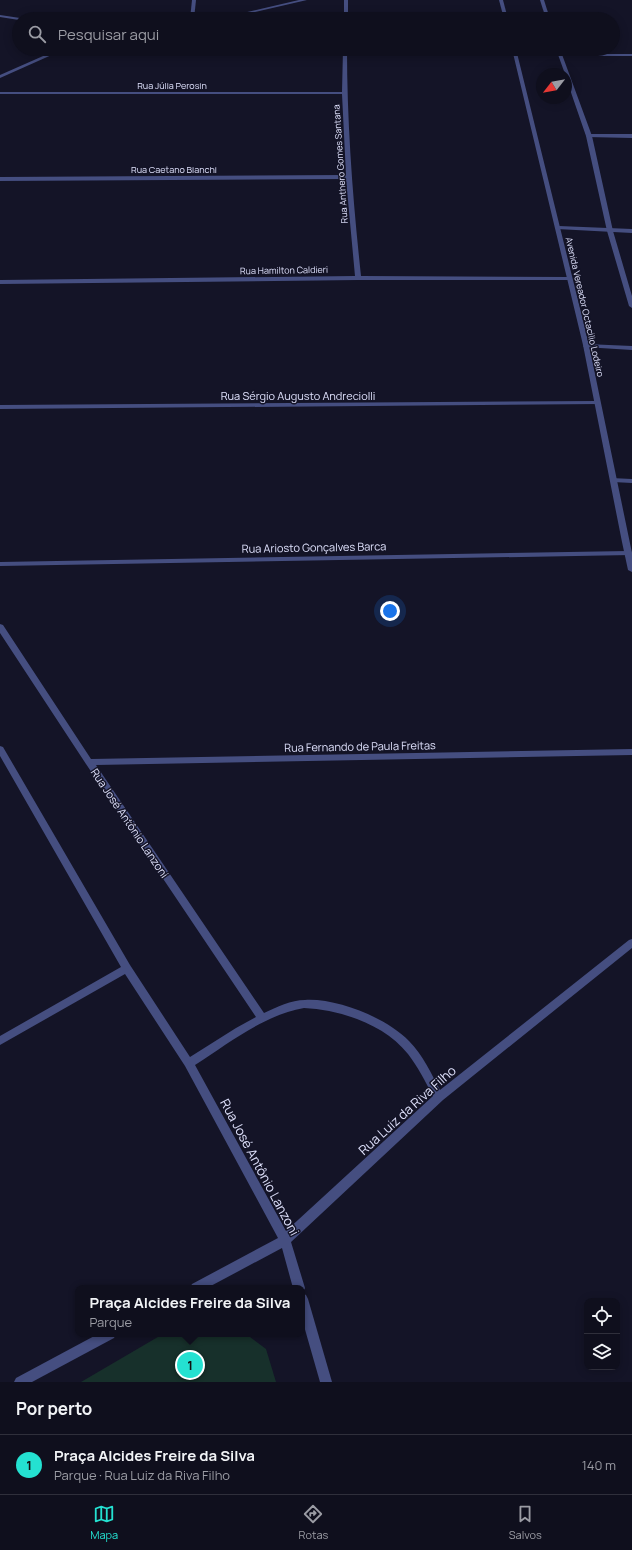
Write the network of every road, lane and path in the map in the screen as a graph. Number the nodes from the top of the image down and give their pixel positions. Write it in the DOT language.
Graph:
graph roads {
  1 [pos="194,0"];
  2 [pos="305,0"];
  3 [pos="346,0"];
  4 [pos="501,0"];
  5 [pos="542,0"];
  6 [pos="193,12"];
  7 [pos="251,12"];
  8 [pos="346,12"];
  9 [pos="504,12"];
  10 [pos="546,12"];
  11 [pos="0,16"];
  12 [pos="12,18"];
  13 [pos="620,55"];
  14 [pos="632,55"];
  15 [pos="47,56"];
  16 [pos="345,56"];
  17 [pos="516,56"];
  18 [pos="560,56"];
  19 [pos="0,77"];
  20 [pos="0,93"];
  21 [pos="344,93"];
  22 [pos="588,136"];
  23 [pos="632,136"];
  24 [pos="348,178"];
  25 [pos="0,179"];
  26 [pos="559,228"];
  27 [pos="610,231"];
  28 [pos="632,231"];
  29 [pos="358,278"];
  30 [pos="569,279"];
  31 [pos="0,282"];
  32 [pos="632,306"];
  33 [pos="586,346"];
  34 [pos="632,348"];
  35 [pos="597,403"];
  36 [pos="0,407"];
  37 [pos="613,480"];
  38 [pos="632,481"];
  39 [pos="628,553"];
  40 [pos="0,564"];
  41 [pos="632,570"];
  42 [pos="0,627"];
  43 [pos="0,749"];
  44 [pos="632,752"];
  45 [pos="89,762"];
  46 [pos="632,943"];
  47 [pos="127,968"];
  48 [pos="262,1018"];
  49 [pos="0,1041"];
  50 [pos="188,1063"];
  51 [pos="439,1097"];
  52 [pos="285,1240"];
  53 [pos="202,1285"];
  54 [pos="298,1285"];
  55 [pos="305,1309"];
  56 [pos="104,1337"];
  57 [pos="20,1382"];
  58 [pos="326,1382"];
  1 -- 6 [label="street"];
  2 -- 7 [label="street"];
  3 -- 8 [label="street"];
  4 -- 9 [label="street"];
  5 -- 10 [label="street"];
  11 -- 12 [label="street"];
  13 -- 14 [label="street"];
  15 -- 19 [label="street"];
  16 -- 21 [label="street, Rua Anthero Gomes Santana"];
  17 -- 26 [label="street, Avenida Vereador Octacilio Lodeiro"];
  18 -- 22 [label="street"];
  20 -- 21 [label="street, Rua Júlia Perosin"];
  21 -- 24 [label="street, Rua Anthero Gomes Santana"];
  22 -- 23 [label="street"];
  22 -- 27 [label="street"];
  24 -- 25 [label="street, Rua Caetano Bianchi"];
  24 -- 29 [label="street, Rua Anthero Gomes Santana"];
  26 -- 27 [label="street"];
  26 -- 30 [label="street, Avenida Vereador Octacilio Lodeiro"];
  27 -- 28 [label="street"];
  27 -- 32 [label="street"];
  29 -- 30 [label="street, Rua Hamilton Caldieri"];
  29 -- 31 [label="street, Rua Hamilton Caldieri"];
  30 -- 33 [label="street, Avenida Vereador Octacilio Lodeiro"];
  33 -- 34 [label="street"];
  33 -- 35 [label="street, Avenida Vereador Octacilio Lodeiro"];
  35 -- 36 [label="street, Rua Sérgio Augusto Andreciolli"];
  35 -- 37 [label="street, Avenida Vereador Octacilio Lodeiro"];
  37 -- 38 [label="street"];
  37 -- 39 [label="street, Avenida Vereador Octacilio Lodeiro"];
  39 -- 40 [label="street, Rua Ariosto Gonçalves Barca"];
  39 -- 41 [label="street, Avenida Vereador Octacilio Lodeiro"];
  42 -- 45 [label="street, Rua José Antônio Lanzoni"];
  43 -- 47 [label="street, Rua José Antônio Lanzoni"];
  44 -- 45 [label="street, Rua Fernando de Paula Freitas"];
  45 -- 48 [label="street, Rua José Antônio Lanzoni"];
  46 -- 51 [label="street, Rua Luiz da Riva Filho"];
  47 -- 49 [label="street"];
  47 -- 50 [label="street, Rua José Antônio Lanzoni"];
  48 -- 50 [label="street"];
  48 -- 51 [label="street"];
  50 -- 52 [label="street, Rua José Antônio Lanzoni"];
  51 -- 52 [label="street, Rua Luiz da Riva Filho"];
  52 -- 53 [label="street, Rua Luiz da Riva Filho"];
  52 -- 54 [label="street, Rua José Antônio Lanzoni"];
  55 -- 58 [label="street"];
  56 -- 57 [label="street"];
}
